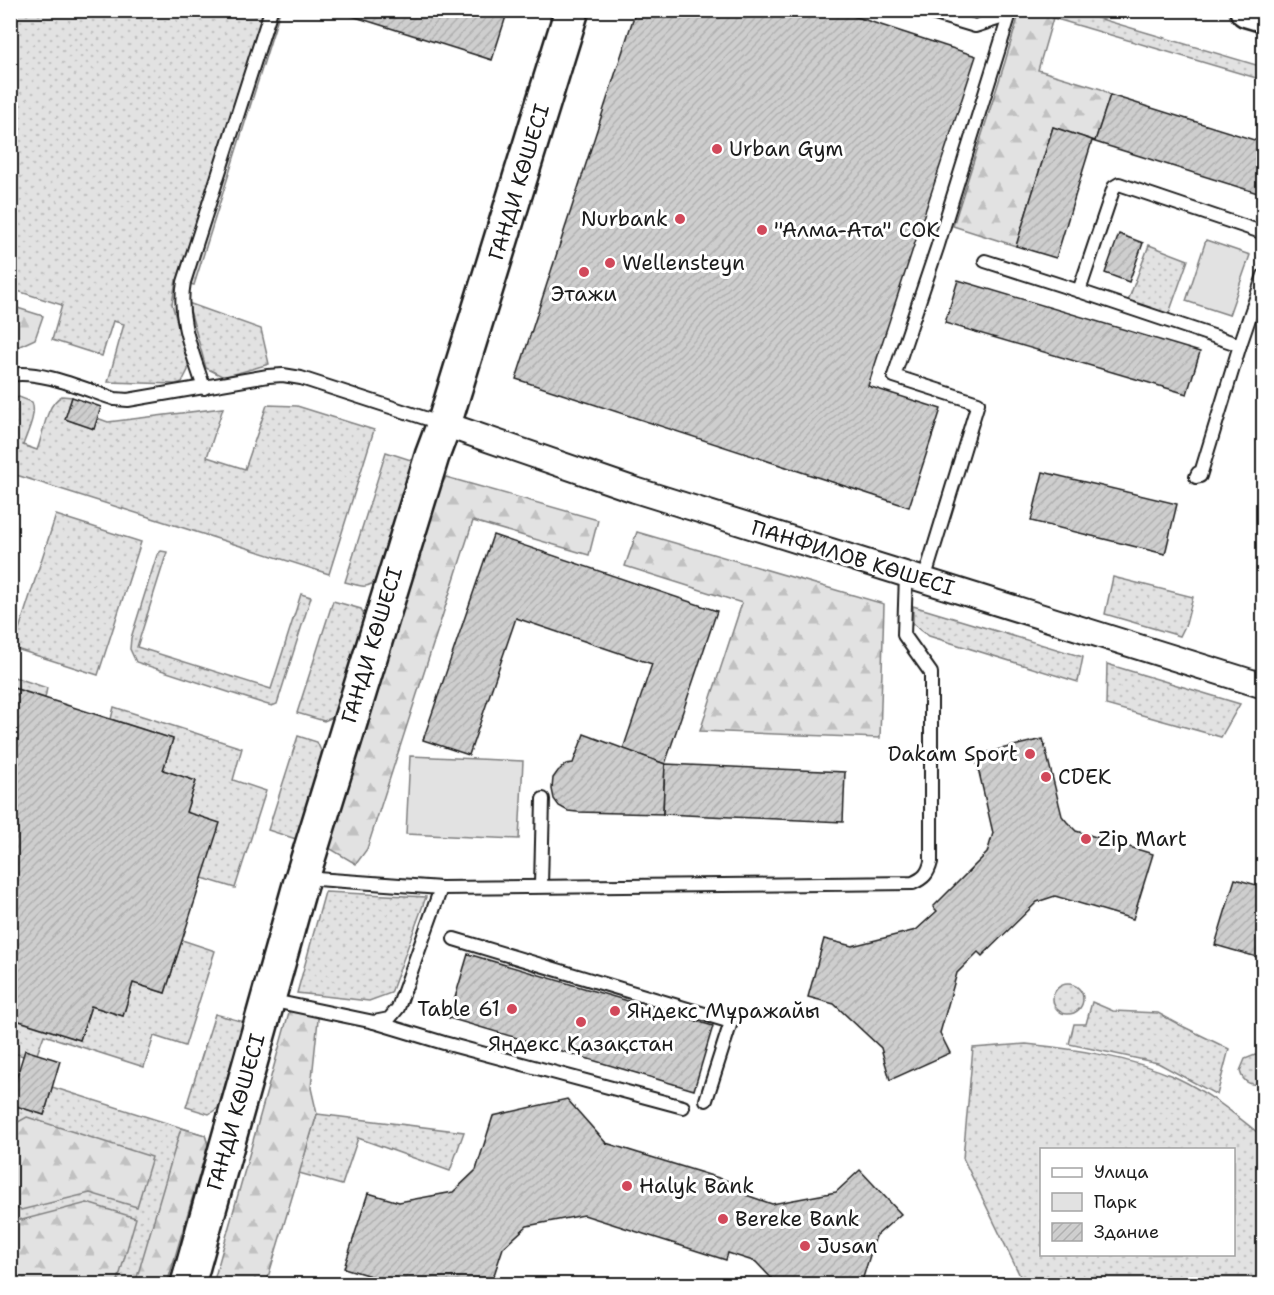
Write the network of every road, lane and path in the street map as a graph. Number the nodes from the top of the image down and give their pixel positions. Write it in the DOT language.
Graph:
graph roads {
  1 [pos="271,10"];
  2 [pos="572,10"];
  3 [pos="922,10"];
  4 [pos="1247,10"];
  5 [pos="1010,13"];
  6 [pos="1263,15"];
  7 [pos="1263,233"];
  8 [pos="985,261"];
  9 [pos="1263,275"];
  10 [pos="1079,291"];
  11 [pos="1240,345"];
  12 [pos="10,375"];
  13 [pos="204,388"];
  14 [pos="444,424"];
  15 [pos="1198,473"];
  16 [pos="915,577"];
  17 [pos="1263,685"];
  18 [pos="543,800"];
  19 [pos="302,878"];
  20 [pos="541,886"];
  21 [pos="441,888"];
  22 [pos="454,939"];
  23 [pos="267,1000"];
  24 [pos="374,1022"];
  25 [pos="706,1100"];
  26 [pos="683,1107"];
  27 [pos="188,1284"];
  1 -- 13 [label="lane"];
  2 -- 14 [label="street, ГАНДИ КӨШЕСІ"];
  3 -- 5 [label="lane"];
  4 -- 6 [label="street"];
  5 -- 16 [label="lane"];
  7 -- 10 [label="lane"];
  8 -- 10 [label="lane"];
  9 -- 11 [label="lane"];
  10 -- 11 [label="lane"];
  11 -- 15 [label="lane"];
  12 -- 13 [label="lane"];
  13 -- 14 [label="lane"];
  14 -- 16 [label="street, ПАНФИЛОВ КӨШЕСІ"];
  14 -- 19 [label="street, ГАНДИ КӨШЕСІ"];
  16 -- 17 [label="street, ПАНФИЛОВ КӨШЕСІ"];
  16 -- 20 [label="lane"];
  18 -- 20 [label="lane"];
  19 -- 21 [label="lane"];
  19 -- 23 [label="street, ГАНДИ КӨШЕСІ"];
  20 -- 21 [label="lane"];
  21 -- 24 [label="lane"];
  22 -- 25 [label="lane"];
  23 -- 24 [label="lane"];
  23 -- 27 [label="street, ГАНДИ КӨШЕСІ"];
  24 -- 26 [label="lane"];
}
